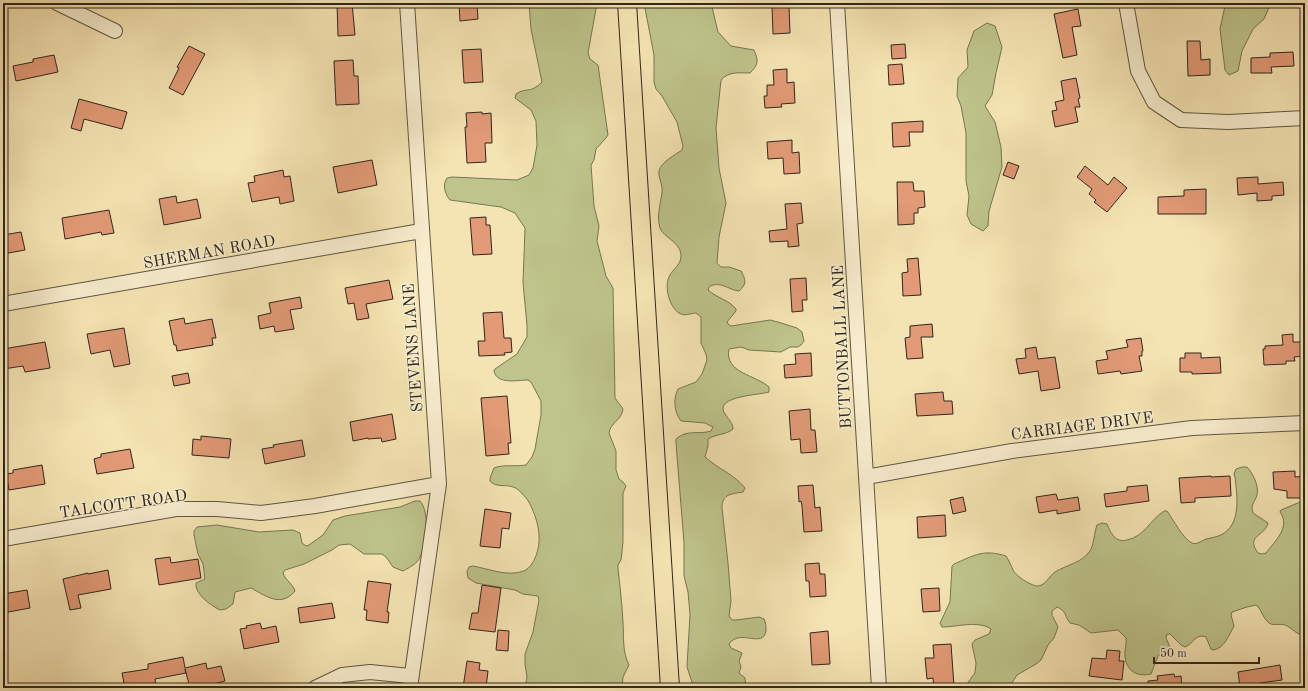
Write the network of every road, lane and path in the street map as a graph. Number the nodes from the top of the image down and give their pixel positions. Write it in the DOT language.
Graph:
graph roads {
  1 [pos="58,3"];
  2 [pos="407,3"];
  3 [pos="627,3"];
  4 [pos="837,3"];
  5 [pos="1126,3"];
  6 [pos="115,31"];
  7 [pos="1305,118"];
  8 [pos="421,231"];
  9 [pos="3,304"];
  10 [pos="1305,423"];
  11 [pos="866,478"];
  12 [pos="439,484"];
  13 [pos="3,539"];
  14 [pos="410,682"];
  15 [pos="315,688"];
  16 [pos="670,688"];
  17 [pos="879,688"];
  1 -- 6 [label="street"];
  2 -- 8 [label="street, STEVENS LANE"];
  3 -- 16 [label="main road"];
  4 -- 11 [label="street, BUTTONBALL LANE"];
  5 -- 7 [label="street"];
  8 -- 9 [label="street, SHERMAN ROAD"];
  8 -- 12 [label="street, STEVENS LANE"];
  10 -- 11 [label="street, CARRIAGE DRIVE"];
  11 -- 17 [label="street, BUTTONBALL LANE"];
  12 -- 13 [label="street, TALCOTT ROAD"];
  12 -- 14 [label="street, STEVENS LANE"];
  14 -- 15 [label="street"];
}
